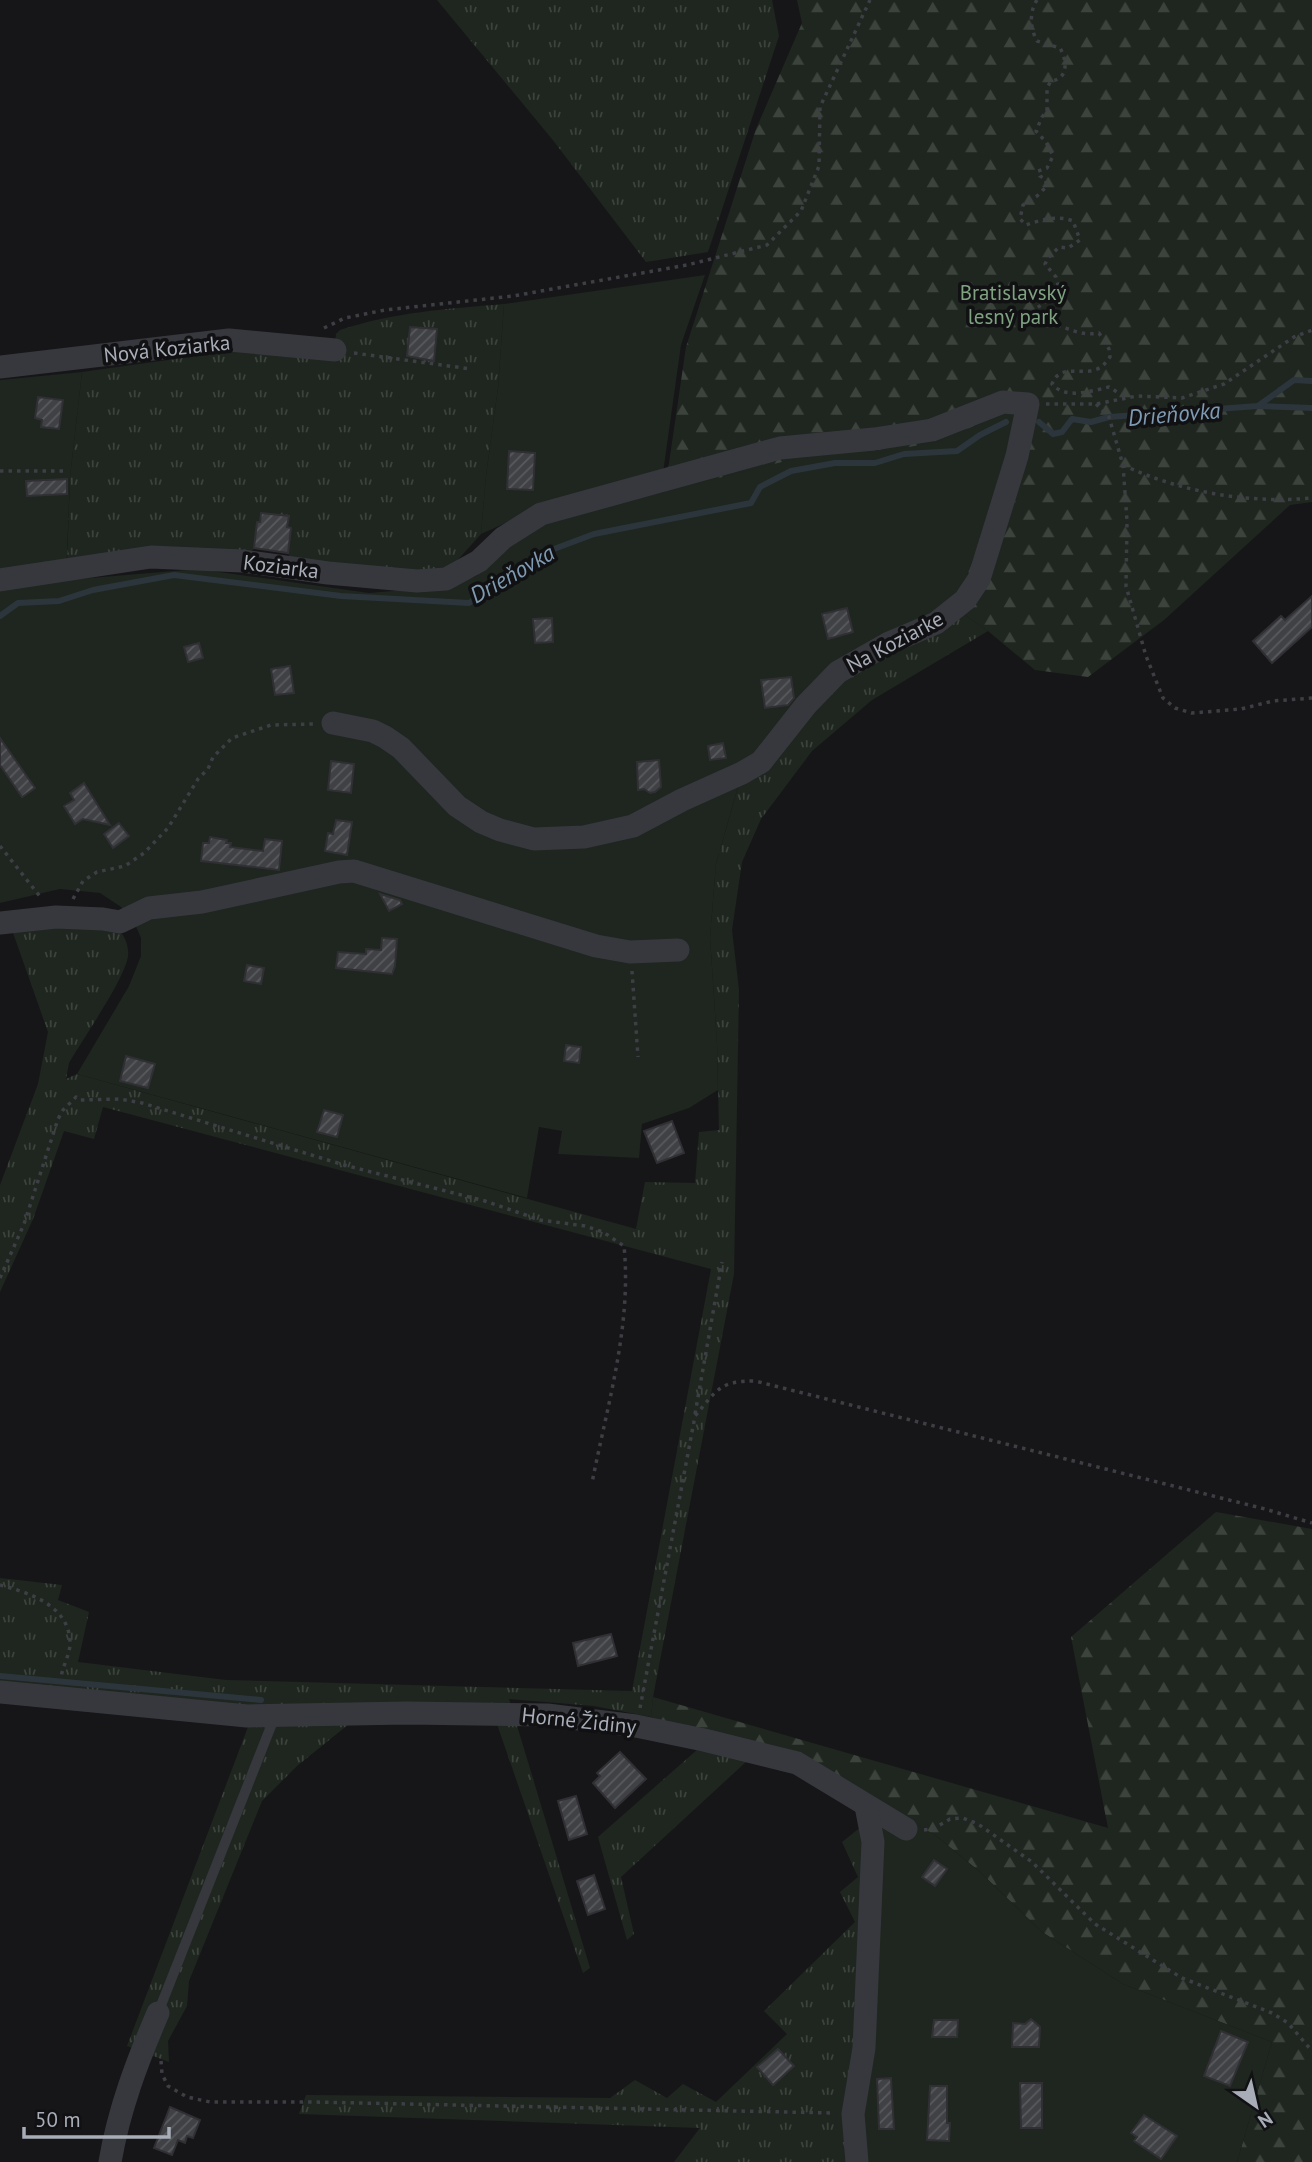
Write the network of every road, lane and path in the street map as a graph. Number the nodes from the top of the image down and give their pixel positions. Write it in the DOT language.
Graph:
graph roads {
  1 [pos="870,0"];
  2 [pos="1037,0"];
  3 [pos="1312,330"];
  4 [pos="302,346"];
  5 [pos="335,350"];
  6 [pos="0,367"];
  7 [pos="471,369"];
  8 [pos="1127,398"];
  9 [pos="1028,404"];
  10 [pos="1096,404"];
  11 [pos="1123,465"];
  12 [pos="0,471"];
  13 [pos="66,471"];
  14 [pos="1312,498"];
  15 [pos="0,580"];
  16 [pos="1312,698"];
  17 [pos="333,723"];
  18 [pos="0,846"];
  19 [pos="62,917"];
  20 [pos="0,923"];
  21 [pos="678,950"];
  22 [pos="630,953"];
  23 [pos="638,1057"];
  24 [pos="722,1262"];
  25 [pos="0,1278"];
  26 [pos="695,1416"];
  27 [pos="592,1483"];
  28 [pos="1312,1523"];
  29 [pos="0,1585"];
  30 [pos="0,1692"];
  31 [pos="55,1699"];
  32 [pos="275,1715"];
  33 [pos="636,1726"];
  34 [pos="866,1806"];
  35 [pos="906,1829"];
  36 [pos="158,2013"];
  37 [pos="161,2051"];
  38 [pos="1312,2052"];
  39 [pos="853,2114"];
  40 [pos="110,2162"];
  41 [pos="857,2162"];
  1 -- 4 [label="path"];
  2 -- 8 [label="path"];
  3 -- 8 [label="path"];
  4 -- 5 [label="street, Nová Koziarka"];
  4 -- 6 [label="street, Nová Koziarka"];
  5 -- 7 [label="path"];
  8 -- 10 [label="path"];
  9 -- 10 [label="path"];
  9 -- 15 [label="street, Koziarka"];
  9 -- 17 [label="street, Na Koziarke"];
  10 -- 11 [label="path"];
  11 -- 14 [label="path"];
  11 -- 16 [label="path"];
  12 -- 13 [label="path"];
  17 -- 19 [label="path"];
  18 -- 19 [label="path"];
  19 -- 20 [label="street"];
  19 -- 22 [label="street"];
  21 -- 22 [label="street"];
  22 -- 23 [label="path"];
  24 -- 26 [label="path"];
  25 -- 27 [label="path"];
  26 -- 28 [label="path"];
  26 -- 33 [label="path"];
  29 -- 31 [label="path"];
  30 -- 31 [label="street, Horné Židiny"];
  31 -- 32 [label="street, Horné Židiny"];
  32 -- 33 [label="street, Horné Židiny"];
  32 -- 36 [label="lane"];
  33 -- 34 [label="street, Horné Židiny"];
  34 -- 35 [label="street, Horné Židiny"];
  34 -- 39 [label="street"];
  35 -- 38 [label="path"];
  36 -- 40 [label="street"];
  37 -- 39 [label="path"];
  39 -- 41 [label="street"];
}
